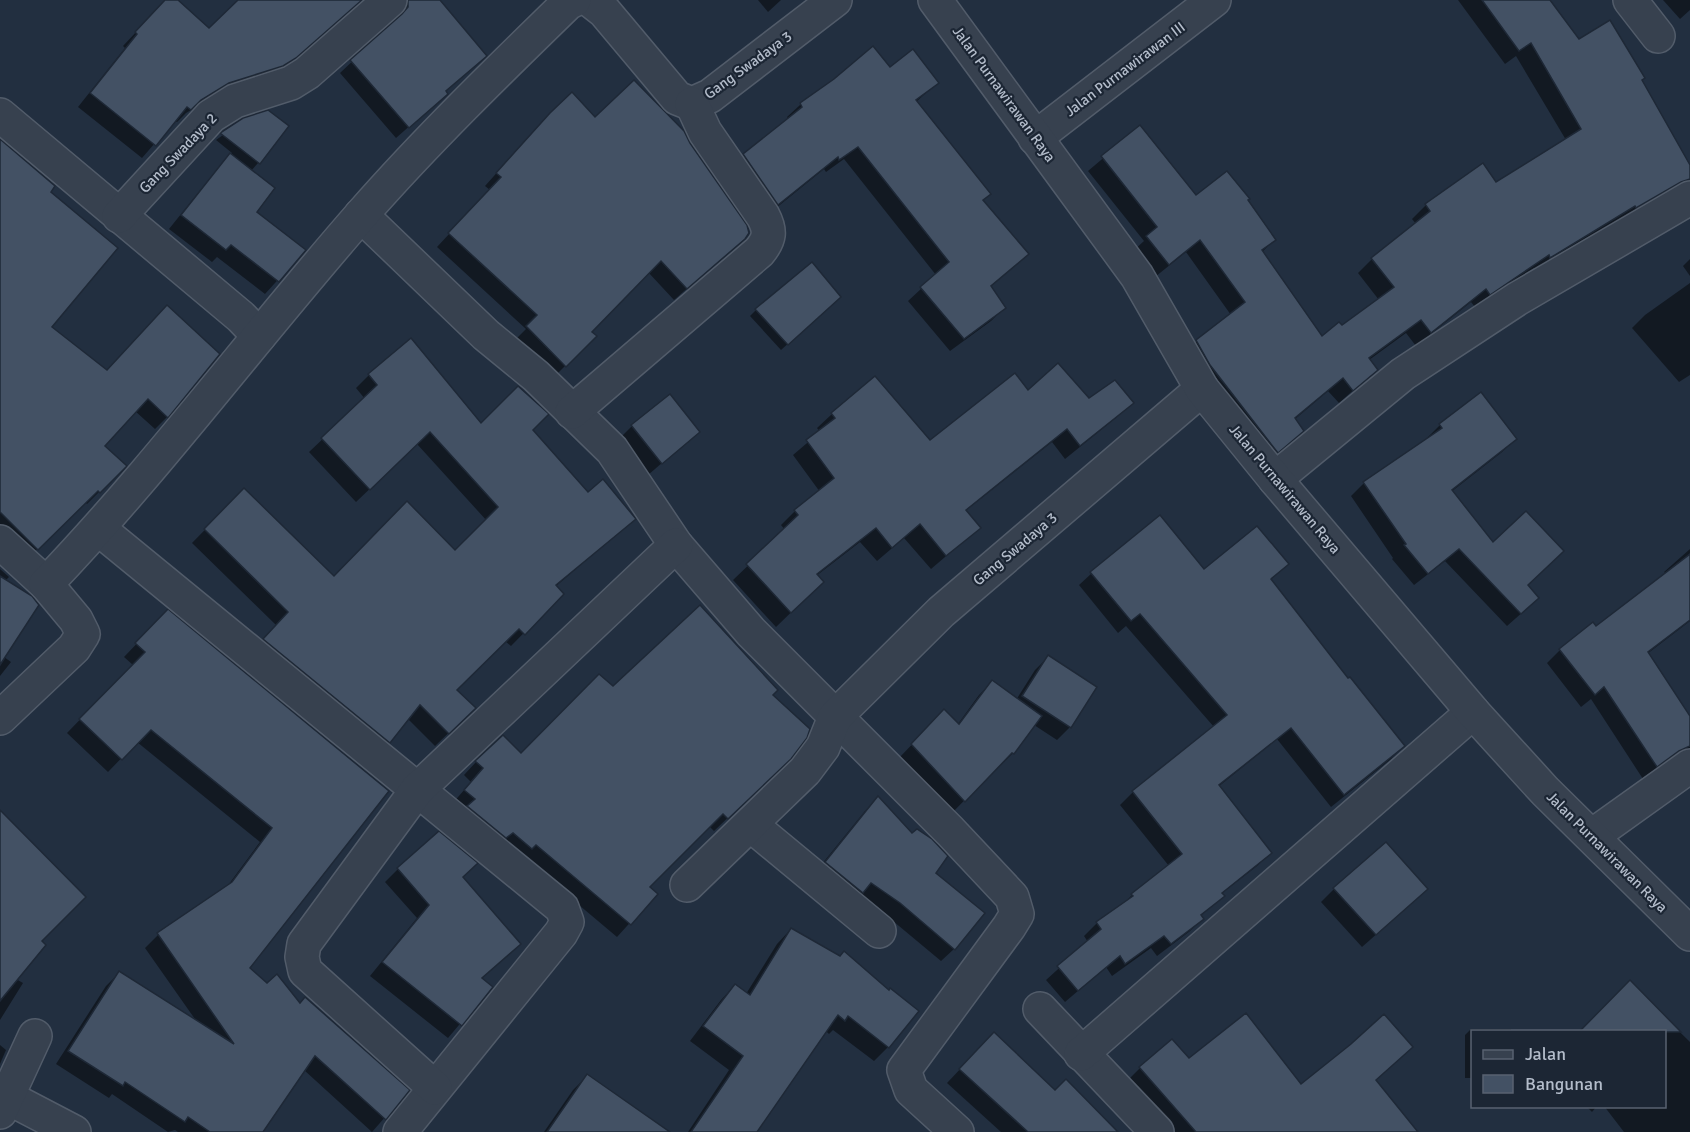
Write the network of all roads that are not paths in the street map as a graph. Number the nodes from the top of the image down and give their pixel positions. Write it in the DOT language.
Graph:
graph roads {
  1 [pos="390,0"];
  2 [pos="574,0"];
  3 [pos="590,0"];
  4 [pos="835,0"];
  5 [pos="935,0"];
  6 [pos="1214,0"];
  7 [pos="1630,0"];
  8 [pos="1658,36"];
  9 [pos="692,104"];
  10 [pos="0,116"];
  11 [pos="1035,138"];
  12 [pos="1690,198"];
  13 [pos="361,215"];
  14 [pos="119,216"];
  15 [pos="259,336"];
  16 [pos="1202,389"];
  17 [pos="572,412"];
  18 [pos="1275,479"];
  19 [pos="99,529"];
  20 [pos="0,543"];
  21 [pos="676,545"];
  22 [pos="46,584"];
  23 [pos="1473,712"];
  24 [pos="835,717"];
  25 [pos="0,718"];
  26 [pos="1690,766"];
  27 [pos="417,790"];
  28 [pos="751,825"];
  29 [pos="1592,836"];
  30 [pos="687,885"];
  31 [pos="879,930"];
  32 [pos="1690,934"];
  33 [pos="1040,1009"];
  34 [pos="35,1036"];
  35 [pos="1080,1054"];
  36 [pos="435,1088"];
  37 [pos="4,1105"];
  38 [pos="936,1125"];
  39 [pos="74,1132"];
  40 [pos="400,1132"];
  41 [pos="1156,1132"];
  1 -- 14 [label="street, Gang Swadaya 2"];
  2 -- 13 [label="street"];
  3 -- 9 [label="street, Gang Swadaya 3"];
  4 -- 9 [label="street, Gang Swadaya 3"];
  5 -- 11 [label="street, Jalan Purnawirawan Raya"];
  6 -- 11 [label="street, Jalan Purnawirawan III"];
  7 -- 8 [label="street"];
  9 -- 17 [label="street"];
  10 -- 14 [label="street"];
  11 -- 16 [label="street, Jalan Purnawirawan Raya"];
  12 -- 18 [label="street"];
  13 -- 15 [label="street"];
  13 -- 17 [label="street"];
  14 -- 15 [label="street"];
  15 -- 19 [label="street"];
  16 -- 18 [label="street, Jalan Purnawirawan Raya"];
  16 -- 24 [label="street, Gang Swadaya 3"];
  17 -- 21 [label="street"];
  18 -- 23 [label="street, Jalan Purnawirawan Raya"];
  19 -- 22 [label="street"];
  19 -- 27 [label="street"];
  20 -- 22 [label="street"];
  21 -- 24 [label="street"];
  21 -- 27 [label="street"];
  22 -- 25 [label="street"];
  23 -- 29 [label="street, Jalan Purnawirawan Raya"];
  23 -- 35 [label="street"];
  24 -- 28 [label="street"];
  24 -- 38 [label="street"];
  26 -- 29 [label="street"];
  27 -- 36 [label="street"];
  27 -- 36 [label="street"];
  28 -- 30 [label="street"];
  28 -- 31 [label="street"];
  29 -- 32 [label="street, Jalan Purnawirawan Raya"];
  33 -- 35 [label="street"];
  34 -- 37 [label="street"];
  35 -- 41 [label="street"];
  36 -- 40 [label="street"];
  37 -- 39 [label="street"];
}
